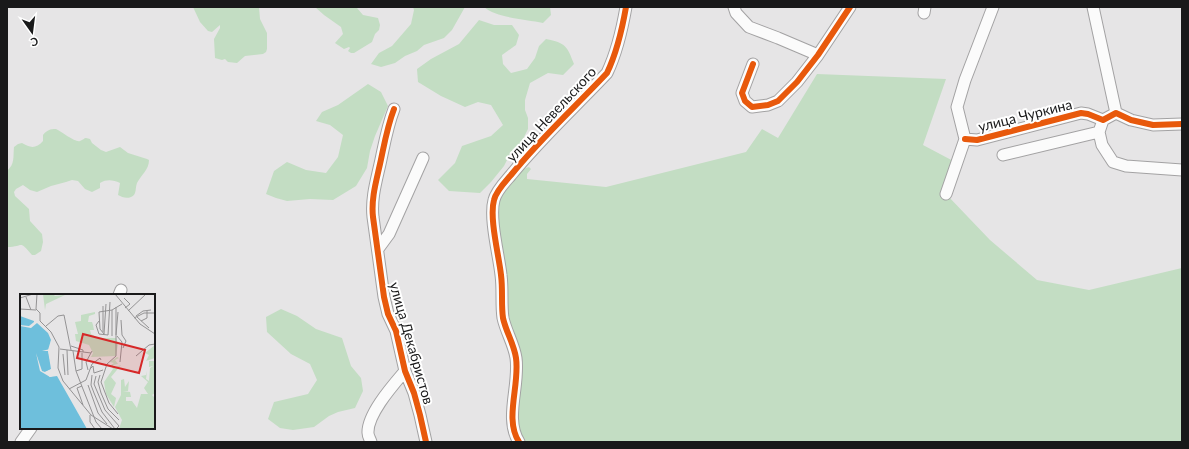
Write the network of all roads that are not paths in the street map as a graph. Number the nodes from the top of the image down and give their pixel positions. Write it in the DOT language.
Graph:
graph roads {
  1 [pos="626,7"];
  2 [pos="734,7"];
  3 [pos="850,7"];
  4 [pos="993,7"];
  5 [pos="1093,7"];
  6 [pos="818,55"];
  7 [pos="753,64"];
  8 [pos="394,109"];
  9 [pos="1116,114"];
  10 [pos="1103,120"];
  11 [pos="1182,124"];
  12 [pos="1099,132"];
  13 [pos="965,139"];
  14 [pos="1002,155"];
  15 [pos="423,158"];
  16 [pos="1182,170"];
  17 [pos="946,194"];
  18 [pos="378,249"];
  19 [pos="405,371"];
  20 [pos="30,429"];
  21 [pos="21,442"];
  22 [pos="371,442"];
  23 [pos="426,442"];
  24 [pos="519,442"];
  1 -- 24 [label="street, улица Невельского"];
  2 -- 6 [label="street"];
  3 -- 6 [label="street"];
  4 -- 13 [label="street"];
  5 -- 9 [label="street"];
  6 -- 7 [label="street"];
  8 -- 18 [label="street, улица Декабристов"];
  9 -- 10 [label="street"];
  9 -- 11 [label="street"];
  10 -- 12 [label="street"];
  10 -- 13 [label="street, улица Чуркина"];
  12 -- 14 [label="street"];
  12 -- 16 [label="street"];
  13 -- 17 [label="street"];
  15 -- 18 [label="street"];
  18 -- 19 [label="street, улица Декабристов"];
  19 -- 22 [label="street"];
  19 -- 23 [label="street, улица Декабристов"];
  20 -- 21 [label="street"];
}
